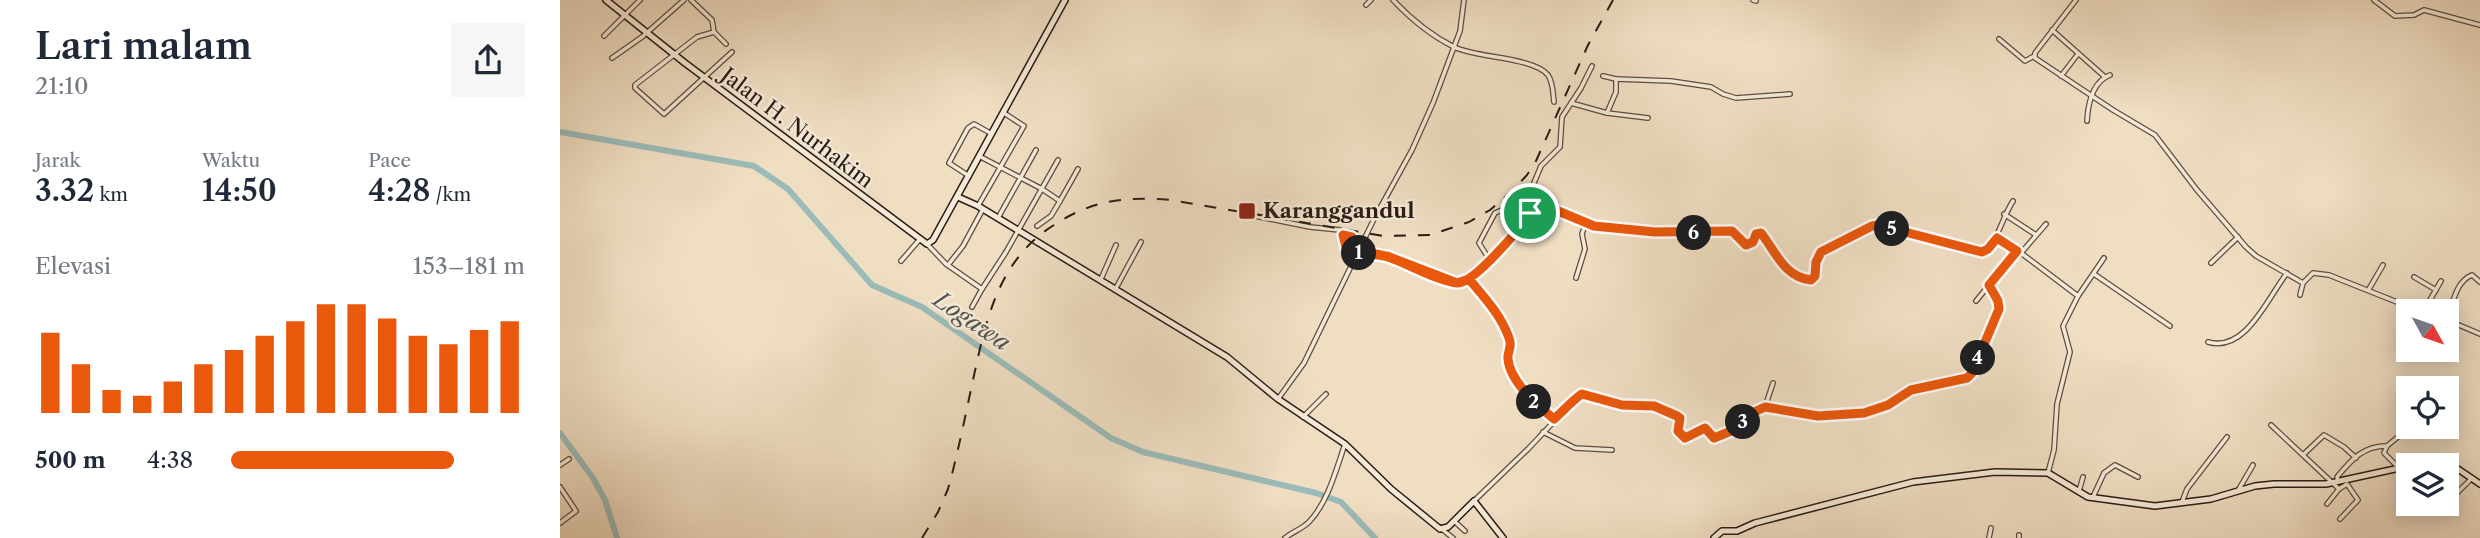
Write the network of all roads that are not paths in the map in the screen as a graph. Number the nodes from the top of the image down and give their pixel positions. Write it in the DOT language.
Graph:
graph roads {
  1 [pos="606,0"];
  2 [pos="640,0"];
  3 [pos="684,0"];
  4 [pos="691,0"];
  5 [pos="1065,0"];
  6 [pos="1371,0"];
  7 [pos="1392,0"];
  8 [pos="1464,0"];
  9 [pos="2076,0"];
  10 [pos="2374,0"];
  11 [pos="1366,5"];
  12 [pos="626,16"];
  13 [pos="2480,24"];
  14 [pos="2052,30"];
  15 [pos="714,32"];
  16 [pos="647,33"];
  17 [pos="604,36"];
  18 [pos="1999,39"];
  19 [pos="726,44"];
  20 [pos="1454,47"];
  21 [pos="732,52"];
  22 [pos="673,54"];
  23 [pos="2078,54"];
  24 [pos="2034,56"];
  25 [pos="612,58"];
  26 [pos="1592,66"];
  27 [pos="2110,75"];
  28 [pos="1603,76"];
  29 [pos="2061,76"];
  30 [pos="703,77"];
  31 [pos="2105,77"];
  32 [pos="1616,79"];
  33 [pos="1790,94"];
  34 [pos="2091,95"];
  35 [pos="1554,102"];
  36 [pos="1571,103"];
  37 [pos="1004,113"];
  38 [pos="1607,113"];
  39 [pos="1648,118"];
  40 [pos="2087,121"];
  41 [pos="992,134"];
  42 [pos="1036,150"];
  43 [pos="979,156"];
  44 [pos="1058,160"];
  45 [pos="1001,167"];
  46 [pos="1078,169"];
  47 [pos="969,176"];
  48 [pos="1021,177"];
  49 [pos="1042,189"];
  50 [pos="958,197"];
  51 [pos="1060,201"];
  52 [pos="2013,201"];
  53 [pos="1518,203"];
  54 [pos="981,208"];
  55 [pos="1240,213"];
  56 [pos="1530,213"];
  57 [pos="2004,214"];
  58 [pos="998,219"];
  59 [pos="1586,222"];
  60 [pos="2046,224"];
  61 [pos="1037,226"];
  62 [pos="1018,231"];
  63 [pos="1343,235"];
  64 [pos="2036,236"];
  65 [pos="2238,237"];
  66 [pos="1997,238"];
  67 [pos="920,239"];
  68 [pos="1140,242"];
  69 [pos="927,244"];
  70 [pos="1116,245"];
  71 [pos="1360,252"];
  72 [pos="2019,252"];
  73 [pos="2104,258"];
  74 [pos="1489,259"];
  75 [pos="901,261"];
  76 [pos="2211,263"];
  77 [pos="948,265"];
  78 [pos="2383,265"];
  79 [pos="2287,273"];
  80 [pos="2093,274"];
  81 [pos="2414,277"];
  82 [pos="1576,278"];
  83 [pos="1101,279"];
  84 [pos="1469,279"];
  85 [pos="2441,281"];
  86 [pos="2304,282"];
  87 [pos="2480,282"];
  88 [pos="1989,285"];
  89 [pos="1116,288"];
  90 [pos="982,289"];
  91 [pos="2369,289"];
  92 [pos="2437,291"];
  93 [pos="2300,295"];
  94 [pos="2078,296"];
  95 [pos="2432,299"];
  96 [pos="2454,299"];
  97 [pos="2396,300"];
  98 [pos="1976,301"];
  99 [pos="972,307"];
  100 [pos="2459,325"];
  101 [pos="2170,326"];
  102 [pos="2480,334"];
  103 [pos="2208,342"];
  104 [pos="1773,383"];
  105 [pos="1326,394"];
  106 [pos="1278,399"];
  107 [pos="1765,407"];
  108 [pos="1303,417"];
  109 [pos="1554,419"];
  110 [pos="2271,425"];
  111 [pos="1543,432"];
  112 [pos="2227,437"];
  113 [pos="2396,439"];
  114 [pos="1345,444"];
  115 [pos="2388,446"];
  116 [pos="1612,450"];
  117 [pos="2304,455"];
  118 [pos="2356,458"];
  119 [pos="569,459"];
  120 [pos="560,464"];
  121 [pos="2396,464"];
  122 [pos="2253,465"];
  123 [pos="2396,468"];
  124 [pos="2459,470"];
  125 [pos="2048,473"];
  126 [pos="2083,477"];
  127 [pos="2138,477"];
  128 [pos="2472,478"];
  129 [pos="2335,482"];
  130 [pos="2480,484"];
  131 [pos="560,487"];
  132 [pos="2339,489"];
  133 [pos="2238,491"];
  134 [pos="2459,491"];
  135 [pos="2079,493"];
  136 [pos="2093,499"];
  137 [pos="1474,501"];
  138 [pos="2328,503"];
  139 [pos="2182,504"];
  140 [pos="2340,519"];
  141 [pos="1454,521"];
  142 [pos="560,523"];
  143 [pos="1991,528"];
  144 [pos="1443,530"];
  145 [pos="1465,531"];
  146 [pos="1285,538"];
  147 [pos="1454,538"];
  148 [pos="1503,538"];
  149 [pos="1714,538"];
  150 [pos="1989,538"];
  1 -- 12 [label="main road, Jalan H. Nurhakim"];
  2 -- 12 [label="street"];
  3 -- 16 [label="street"];
  4 -- 15 [label="street"];
  5 -- 37 [label="main road"];
  6 -- 11 [label="street"];
  7 -- 20 [label="street"];
  8 -- 20 [label="street"];
  9 -- 14 [label="street"];
  10 -- 13 [label="street"];
  12 -- 16 [label="main road, Jalan H. Nurhakim"];
  12 -- 17 [label="street"];
  14 -- 23 [label="street"];
  14 -- 24 [label="street"];
  15 -- 19 [label="street"];
  15 -- 22 [label="street"];
  16 -- 22 [label="main road, Jalan H. Nurhakim"];
  16 -- 25 [label="street"];
  18 -- 24 [label="street"];
  20 -- 35 [label="street"];
  20 -- 71 [label="street"];
  21 -- 30 [label="street"];
  22 -- 30 [label="main road, Jalan H. Nurhakim"];
  22 -- 30 [label="street"];
  23 -- 29 [label="street"];
  23 -- 31 [label="street"];
  24 -- 29 [label="street"];
  26 -- 36 [label="street"];
  27 -- 31 [label="street"];
  28 -- 32 [label="street"];
  29 -- 34 [label="street"];
  30 -- 67 [label="main road, Jalan H. Nurhakim"];
  31 -- 34 [label="street"];
  32 -- 33 [label="street"];
  32 -- 38 [label="street"];
  34 -- 40 [label="street"];
  34 -- 65 [label="street"];
  36 -- 38 [label="street"];
  36 -- 53 [label="street"];
  37 -- 41 [label="main road"];
  37 -- 45 [label="street"];
  38 -- 39 [label="street"];
  41 -- 43 [label="main road"];
  41 -- 47 [label="street"];
  42 -- 48 [label="street"];
  43 -- 45 [label="street"];
  43 -- 47 [label="main road"];
  44 -- 49 [label="street"];
  45 -- 48 [label="street"];
  45 -- 54 [label="street"];
  46 -- 51 [label="street"];
  47 -- 50 [label="main road"];
  48 -- 49 [label="street"];
  48 -- 58 [label="street"];
  49 -- 51 [label="street"];
  49 -- 62 [label="street"];
  50 -- 54 [label="main road"];
  50 -- 69 [label="main road"];
  51 -- 61 [label="street"];
  52 -- 57 [label="street"];
  53 -- 56 [label="street"];
  53 -- 74 [label="street"];
  54 -- 58 [label="main road"];
  54 -- 77 [label="street"];
  55 -- 63 [label="street"];
  56 -- 59 [label="street"];
  56 -- 74 [label="street"];
  57 -- 64 [label="street"];
  57 -- 66 [label="street"];
  58 -- 62 [label="main road"];
  59 -- 66 [label="street"];
  59 -- 82 [label="street"];
  60 -- 64 [label="street"];
  62 -- 83 [label="main road"];
  62 -- 90 [label="street"];
  63 -- 71 [label="street"];
  63 -- 71 [label="street"];
  64 -- 72 [label="street"];
  65 -- 76 [label="street"];
  65 -- 79 [label="street"];
  66 -- 72 [label="street"];
  67 -- 69 [label="main road, Jalan H. Nurhakim"];
  67 -- 75 [label="street"];
  68 -- 89 [label="street"];
  69 -- 77 [label="street"];
  70 -- 83 [label="street"];
  71 -- 84 [label="street"];
  71 -- 106 [label="street"];
  72 -- 88 [label="street"];
  72 -- 94 [label="street"];
  73 -- 80 [label="street"];
  74 -- 84 [label="street"];
  77 -- 90 [label="street"];
  78 -- 91 [label="street"];
  79 -- 86 [label="street"];
  79 -- 103 [label="street"];
  80 -- 94 [label="street"];
  80 -- 101 [label="street"];
  81 -- 92 [label="street"];
  83 -- 89 [label="main road"];
  84 -- 109 [label="street"];
  85 -- 92 [label="street"];
  86 -- 91 [label="street"];
  86 -- 93 [label="street"];
  87 -- 96 [label="street"];
  88 -- 98 [label="street"];
  88 -- 107 [label="street"];
  89 -- 106 [label="main road"];
  90 -- 99 [label="street"];
  91 -- 97 [label="street"];
  92 -- 95 [label="street"];
  94 -- 125 [label="street"];
  100 -- 102 [label="street"];
  104 -- 107 [label="street"];
  105 -- 108 [label="street"];
  106 -- 108 [label="main road"];
  107 -- 109 [label="street"];
  108 -- 114 [label="main road"];
  109 -- 111 [label="street"];
  110 -- 117 [label="street"];
  111 -- 116 [label="street"];
  111 -- 137 [label="street"];
  112 -- 139 [label="street"];
  113 -- 115 [label="street"];
  114 -- 144 [label="main road"];
  114 -- 146 [label="street"];
  115 -- 118 [label="street"];
  115 -- 121 [label="street"];
  117 -- 118 [label="street"];
  117 -- 129 [label="street"];
  118 -- 129 [label="street"];
  119 -- 120 [label="street"];
  122 -- 133 [label="street"];
  123 -- 129 [label="main road"];
  124 -- 128 [label="main road"];
  125 -- 135 [label="main road"];
  125 -- 149 [label="main road"];
  126 -- 135 [label="street"];
  127 -- 136 [label="street"];
  128 -- 130 [label="main road"];
  128 -- 134 [label="street"];
  129 -- 132 [label="street"];
  129 -- 133 [label="main road"];
  131 -- 142 [label="street"];
  132 -- 138 [label="street"];
  132 -- 140 [label="street"];
  133 -- 139 [label="main road"];
  135 -- 136 [label="main road"];
  136 -- 139 [label="main road"];
  137 -- 141 [label="main road"];
  137 -- 148 [label="main road"];
  141 -- 144 [label="main road"];
  141 -- 145 [label="street"];
  143 -- 150 [label="street"];
  144 -- 147 [label="street"];
}
